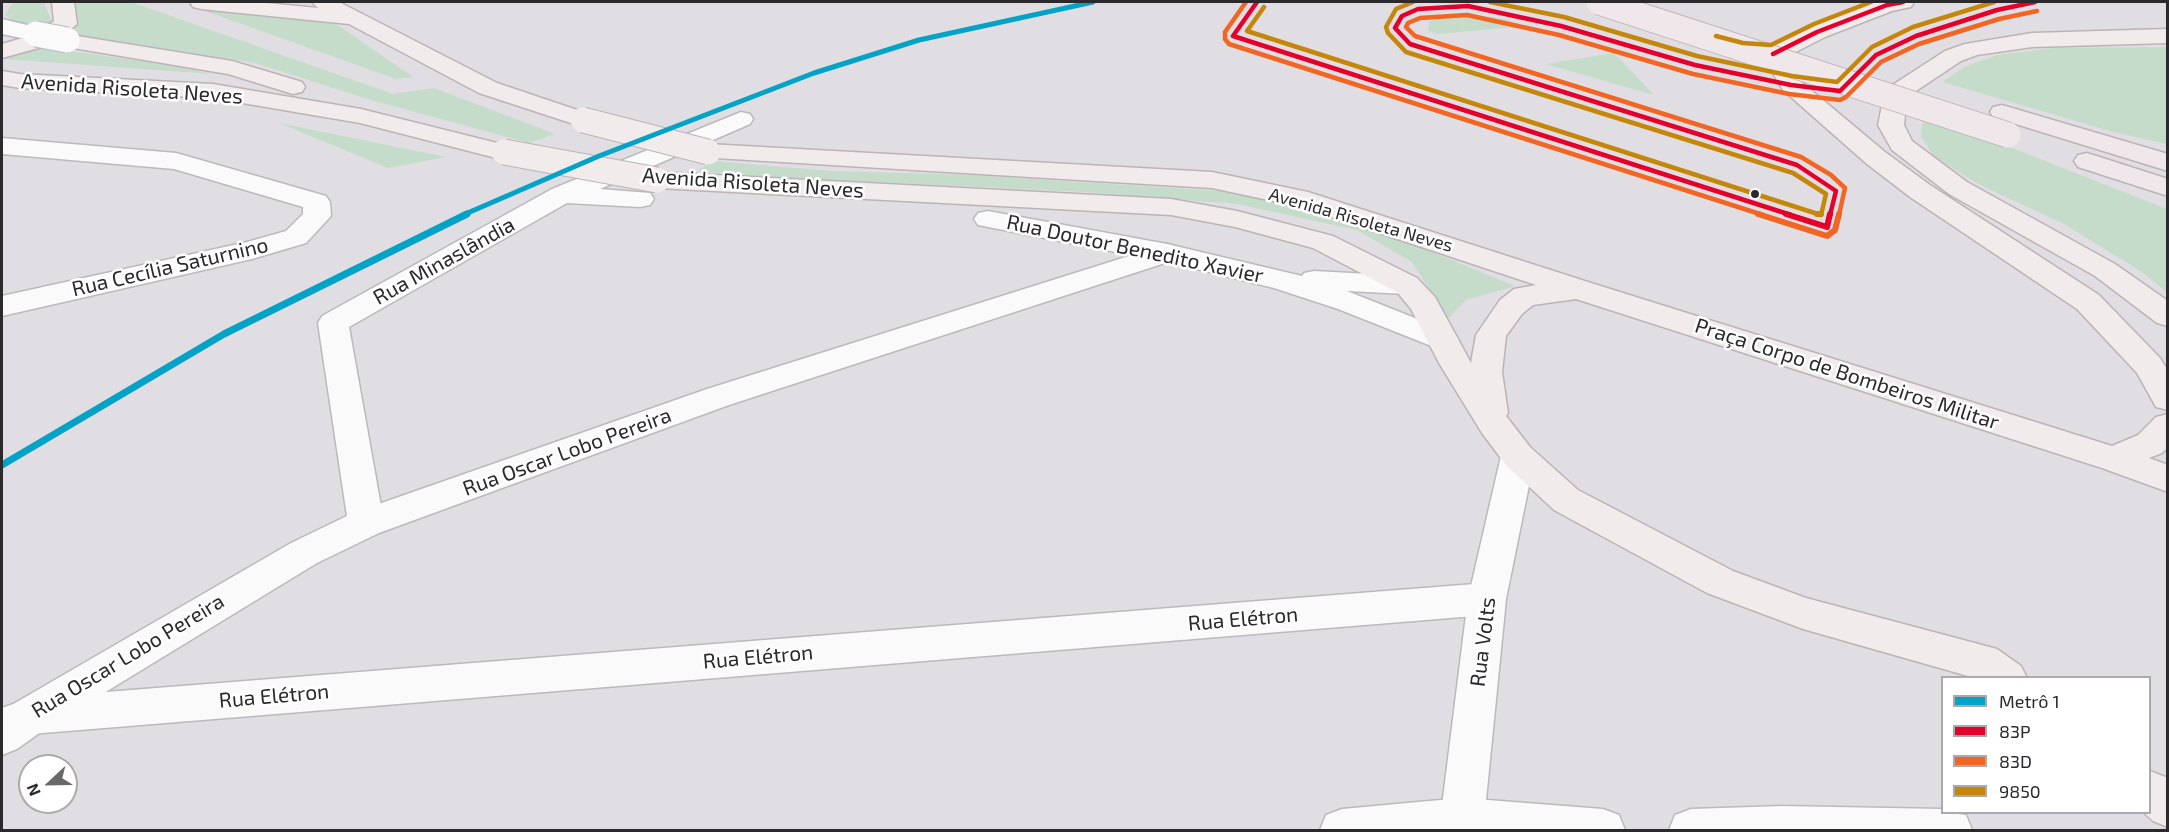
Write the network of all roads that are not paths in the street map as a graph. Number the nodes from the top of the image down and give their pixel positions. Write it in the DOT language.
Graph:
graph roads {
  1 [pos="63,2"];
  2 [pos="201,2"];
  3 [pos="322,2"];
  4 [pos="1599,2"];
  5 [pos="1653,2"];
  6 [pos="1903,2"];
  7 [pos="352,19"];
  8 [pos="2,26"];
  9 [pos="2168,36"];
  10 [pos="67,40"];
  11 [pos="2,51"];
  12 [pos="2,78"];
  13 [pos="361,116"];
  14 [pos="741,119"];
  15 [pos="2005,124"];
  16 [pos="2,146"];
  17 [pos="2168,163"];
  18 [pos="2168,188"];
  19 [pos="648,189"];
  20 [pos="562,195"];
  21 [pos="988,219"];
  22 [pos="1167,253"];
  23 [pos="1529,272"];
  24 [pos="1282,280"];
  25 [pos="1407,285"];
  26 [pos="1581,290"];
  27 [pos="2,306"];
  28 [pos="2168,316"];
  29 [pos="1450,352"];
  30 [pos="2168,399"];
  31 [pos="1494,424"];
  32 [pos="2168,426"];
  33 [pos="1518,456"];
  34 [pos="2114,459"];
  35 [pos="2168,479"];
  36 [pos="366,523"];
  37 [pos="1487,599"];
  38 [pos="1995,669"];
  39 [pos="11,726"];
  40 [pos="2151,792"];
  41 [pos="2168,806"];
  42 [pos="1461,825"];
  43 [pos="1342,831"];
  44 [pos="1603,831"];
  45 [pos="1691,831"];
  46 [pos="1950,831"];
  1 -- 11 [label="highway"];
  2 -- 7 [label="highway"];
  3 -- 7 [label="highway, Avenida Risoleta Neves"];
  4 -- 15 [label="highway, bridge"];
  5 -- 15 [label="highway"];
  6 -- 30 [label="highway"];
  7 -- 23 [label="highway, Avenida Risoleta Neves, bridge"];
  8 -- 10 [label="street, bridge"];
  9 -- 28 [label="highway"];
  10 -- 13 [label="highway"];
  12 -- 13 [label="highway, Avenida Risoleta Neves"];
  13 -- 19 [label="highway, Avenida Risoleta Neves, bridge"];
  14 -- 20 [label="street, Rua Minaslândia"];
  15 -- 17 [label="highway"];
  15 -- 18 [label="highway"];
  16 -- 27 [label="street, Rua Cecília Saturnino"];
  19 -- 20 [label="street"];
  19 -- 25 [label="highway, Avenida Risoleta Neves"];
  20 -- 36 [label="street, Rua Minaslândia"];
  21 -- 22 [label="street, Rua Doutor Benedito Xavier"];
  22 -- 24 [label="street, Rua Doutor Benedito Xavier"];
  22 -- 36 [label="street, Rua Oscar Lobo Pereira"];
  23 -- 26 [label="highway, Praça Corpo de Bombeiros Militar"];
  24 -- 25 [label="street, Rua Doutor Benedito Xavier"];
  24 -- 29 [label="street, Rua Doutor Benedito Xavier"];
  25 -- 29 [label="highway, Avenida Risoleta Neves"];
  26 -- 31 [label="highway, Praça Corpo de Bombeiros Militar"];
  26 -- 34 [label="highway, Praça Corpo de Bombeiros Militar"];
  29 -- 31 [label="highway, Praça Corpo de Bombeiros Militar"];
  31 -- 33 [label="highway, Praça Corpo de Bombeiros Militar"];
  32 -- 34 [label="highway"];
  33 -- 37 [label="street, Rua Volts"];
  33 -- 38 [label="highway, Praça Corpo de Bombeiros Militar"];
  34 -- 35 [label="highway, Praça Corpo de Bombeiros Militar"];
  36 -- 39 [label="street, Rua Oscar Lobo Pereira"];
  37 -- 39 [label="street, Rua Elétron"];
  37 -- 42 [label="street, Rua Volts"];
  40 -- 41 [label="highway"];
  42 -- 43 [label="street"];
  42 -- 44 [label="street"];
  45 -- 46 [label="street"];
}
